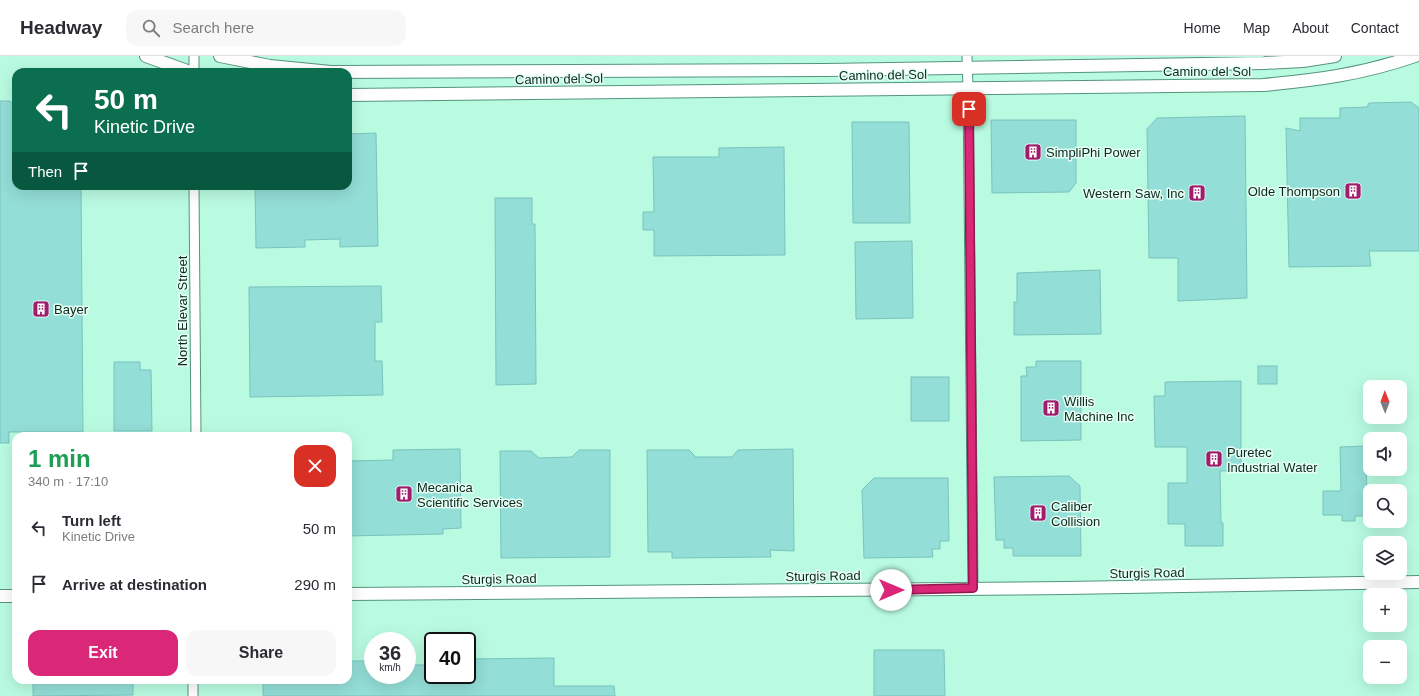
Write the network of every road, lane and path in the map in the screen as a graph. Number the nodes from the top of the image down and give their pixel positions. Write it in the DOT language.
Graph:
graph roads {
  1 [pos="146,56"];
  2 [pos="194,56"];
  3 [pos="220,56"];
  4 [pos="1335,56"];
  5 [pos="1415,56"];
  6 [pos="967,62"];
  7 [pos="179,68"];
  8 [pos="194,68"];
  9 [pos="291,68"];
  10 [pos="352,72"];
  11 [pos="614,72"];
  12 [pos="968,88"];
  13 [pos="614,92"];
  14 [pos="352,95"];
  15 [pos="194,190"];
  16 [pos="196,432"];
  17 [pos="1419,582"];
  18 [pos="973,588"];
  19 [pos="352,594"];
  20 [pos="0,596"];
  21 [pos="12,596"];
  22 [pos="193,684"];
  23 [pos="193,696"];
  1 -- 7 [label="street"];
  2 -- 8 [label="street"];
  3 -- 9 [label="street, Camino del Sol"];
  4 -- 6 [label="street, Camino del Sol"];
  5 -- 12 [label="street, Camino del Sol"];
  6 -- 11 [label="street, Camino del Sol"];
  6 -- 12 [label="street"];
  10 -- 11 [label="street, Camino del Sol"];
  11 -- 13 [label="street"];
  12 -- 13 [label="street, Camino del Sol"];
  12 -- 18 [label="street"];
  13 -- 14 [label="street, Camino del Sol"];
  15 -- 16 [label="street, North Elevar Street"];
  17 -- 18 [label="street, Sturgis Road"];
  18 -- 19 [label="street, Sturgis Road"];
  20 -- 21 [label="street"];
  22 -- 23 [label="street"];
}
